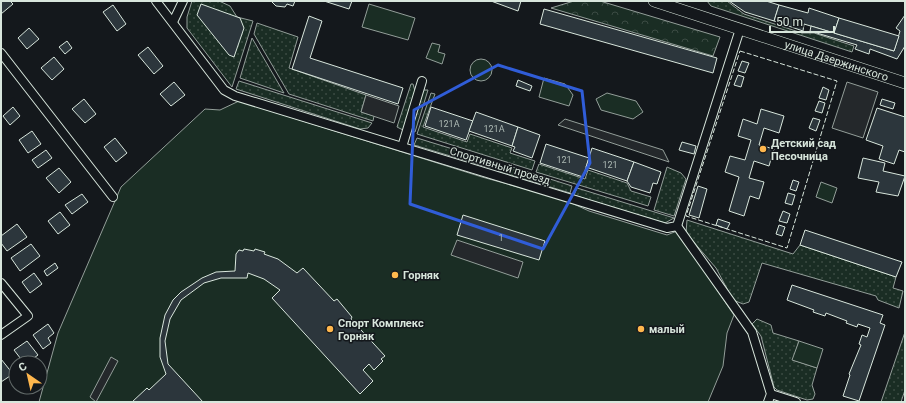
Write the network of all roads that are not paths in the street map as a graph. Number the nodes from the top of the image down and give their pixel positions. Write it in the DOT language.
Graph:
graph roads {
  1 [pos="156,1"];
  2 [pos="183,1"];
  3 [pos="654,1"];
  4 [pos="173,22"];
  5 [pos="740,29"];
  6 [pos="1,53"];
  7 [pos="422,81"];
  8 [pos="905,83"];
  9 [pos="402,147"];
  10 [pos="113,197"];
  11 [pos="677,226"];
  12 [pos="1,283"];
  13 [pos="1,335"];
  14 [pos="770,398"];
  15 [pos="796,402"];
  1 -- 4 [label="street, Спортивный проезд"];
  2 -- 4 [label="street"];
  3 -- 5 [label="main road, улица Дзержинского"];
  4 -- 9 [label="street, Спортивный проезд"];
  5 -- 8 [label="main road, улица Дзержинского"];
  5 -- 11 [label="street"];
  6 -- 10 [label="street"];
  7 -- 9 [label="street"];
  9 -- 11 [label="street, Спортивный проезд"];
  11 -- 14 [label="street"];
  12 -- 13 [label="street"];
  14 -- 15 [label="street"];
}
